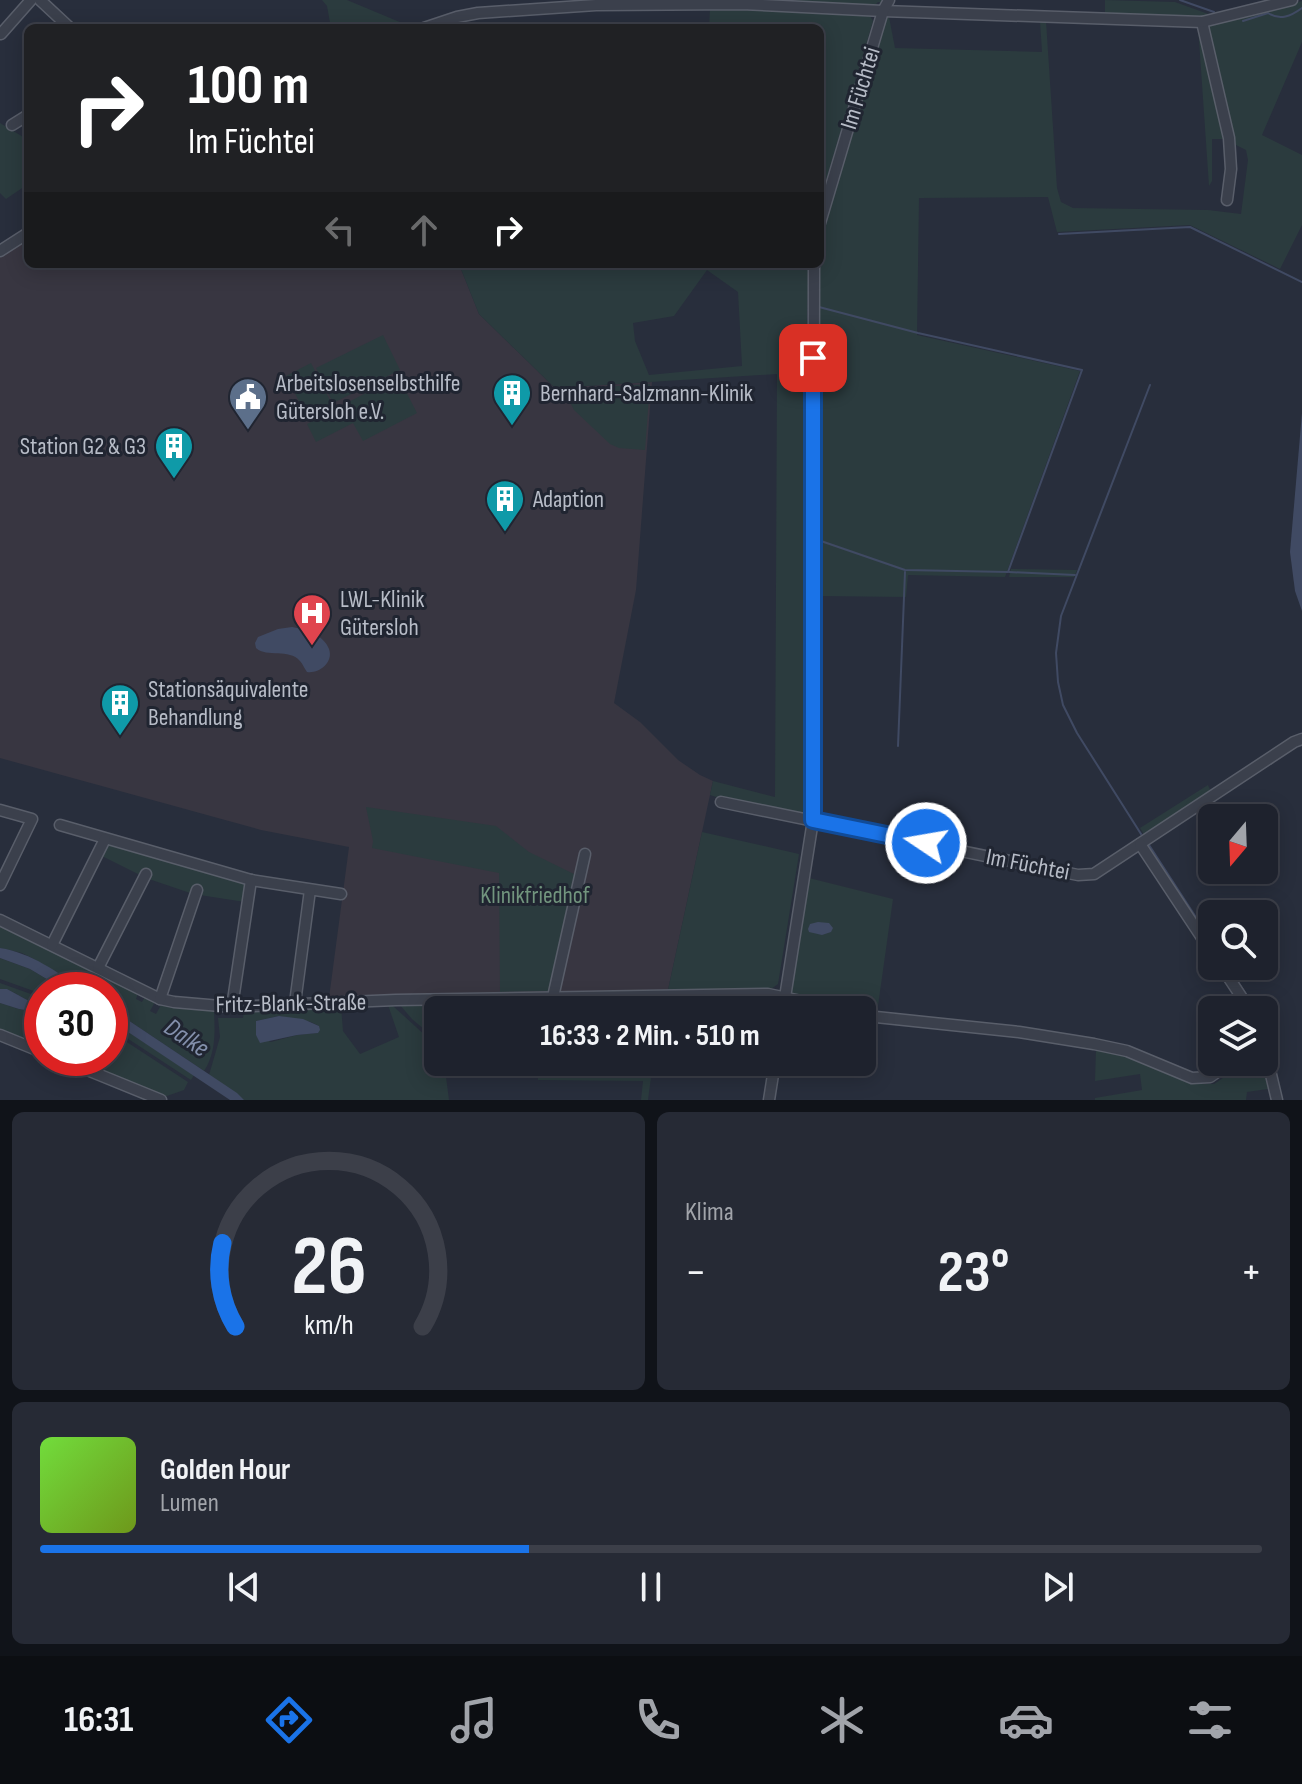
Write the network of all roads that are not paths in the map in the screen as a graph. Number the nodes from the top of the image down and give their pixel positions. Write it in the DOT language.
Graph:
graph roads {
  1 [pos="31,0"];
  2 [pos="40,0"];
  3 [pos="889,0"];
  4 [pos="1292,0"];
  5 [pos="883,11"];
  6 [pos="1202,22"];
  7 [pos="66,24"];
  8 [pos="436,24"];
  9 [pos="1,34"];
  10 [pos="24,118"];
  11 [pos="12,125"];
  12 [pos="1227,200"];
  13 [pos="824,210"];
  14 [pos="24,236"];
  15 [pos="0,251"];
  16 [pos="814,268"];
  17 [pos="1302,739"];
  18 [pos="721,802"];
  19 [pos="0,810"];
  20 [pos="813,820"];
  21 [pos="60,825"];
  22 [pos="105,839"];
  23 [pos="1140,844"];
  24 [pos="585,854"];
  25 [pos="146,874"];
  26 [pos="251,880"];
  27 [pos="0,885"];
  28 [pos="197,890"];
  29 [pos="310,890"];
  30 [pos="341,894"];
  31 [pos="0,920"];
  32 [pos="1198,932"];
  33 [pos="52,945"];
  34 [pos="98,968"];
  35 [pos="553,996"];
  36 [pos="625,996"];
  37 [pos="779,996"];
  38 [pos="785,996"];
  39 [pos="160,999"];
  40 [pos="424,1000"];
  41 [pos="295,1003"];
  42 [pos="232,1007"];
  43 [pos="876,1017"];
  44 [pos="0,1035"];
  45 [pos="24,1045"];
  46 [pos="100,1076"];
  47 [pos="773,1076"];
  48 [pos="1211,1076"];
  49 [pos="1271,1076"];
  50 [pos="153,1099"];
  51 [pos="769,1100"];
  52 [pos="1277,1100"];
  1 -- 9 [label="street"];
  2 -- 7 [label="street"];
  3 -- 5 [label="street, Im Füchtei"];
  4 -- 6 [label="street"];
  5 -- 6 [label="street"];
  5 -- 8 [label="street"];
  5 -- 13 [label="street, Im Füchtei"];
  6 -- 12 [label="street"];
  10 -- 11 [label="street"];
  14 -- 15 [label="street"];
  16 -- 20 [label="street"];
  17 -- 23 [label="street, Im Füchtei"];
  18 -- 20 [label="street, Im Füchtei"];
  19 -- 27 [label="street"];
  20 -- 23 [label="street, Im Füchtei"];
  20 -- 38 [label="street"];
  21 -- 22 [label="street"];
  22 -- 26 [label="street"];
  22 -- 33 [label="street"];
  23 -- 32 [label="street"];
  24 -- 35 [label="street"];
  25 -- 34 [label="street"];
  26 -- 29 [label="street"];
  26 -- 42 [label="street"];
  28 -- 39 [label="street"];
  29 -- 30 [label="street"];
  29 -- 41 [label="street"];
  31 -- 33 [label="street, Fritz-Blank-Straße"];
  33 -- 34 [label="street, Fritz-Blank-Straße"];
  34 -- 39 [label="street, Fritz-Blank-Straße"];
  36 -- 37 [label="street, Fritz-Blank-Straße"];
  39 -- 42 [label="street, Fritz-Blank-Straße"];
  40 -- 41 [label="street, Fritz-Blank-Straße"];
  41 -- 42 [label="street, Fritz-Blank-Straße"];
  43 -- 48 [label="street"];
  44 -- 45 [label="street"];
  46 -- 50 [label="street"];
  47 -- 51 [label="street"];
  49 -- 52 [label="street"];
}
